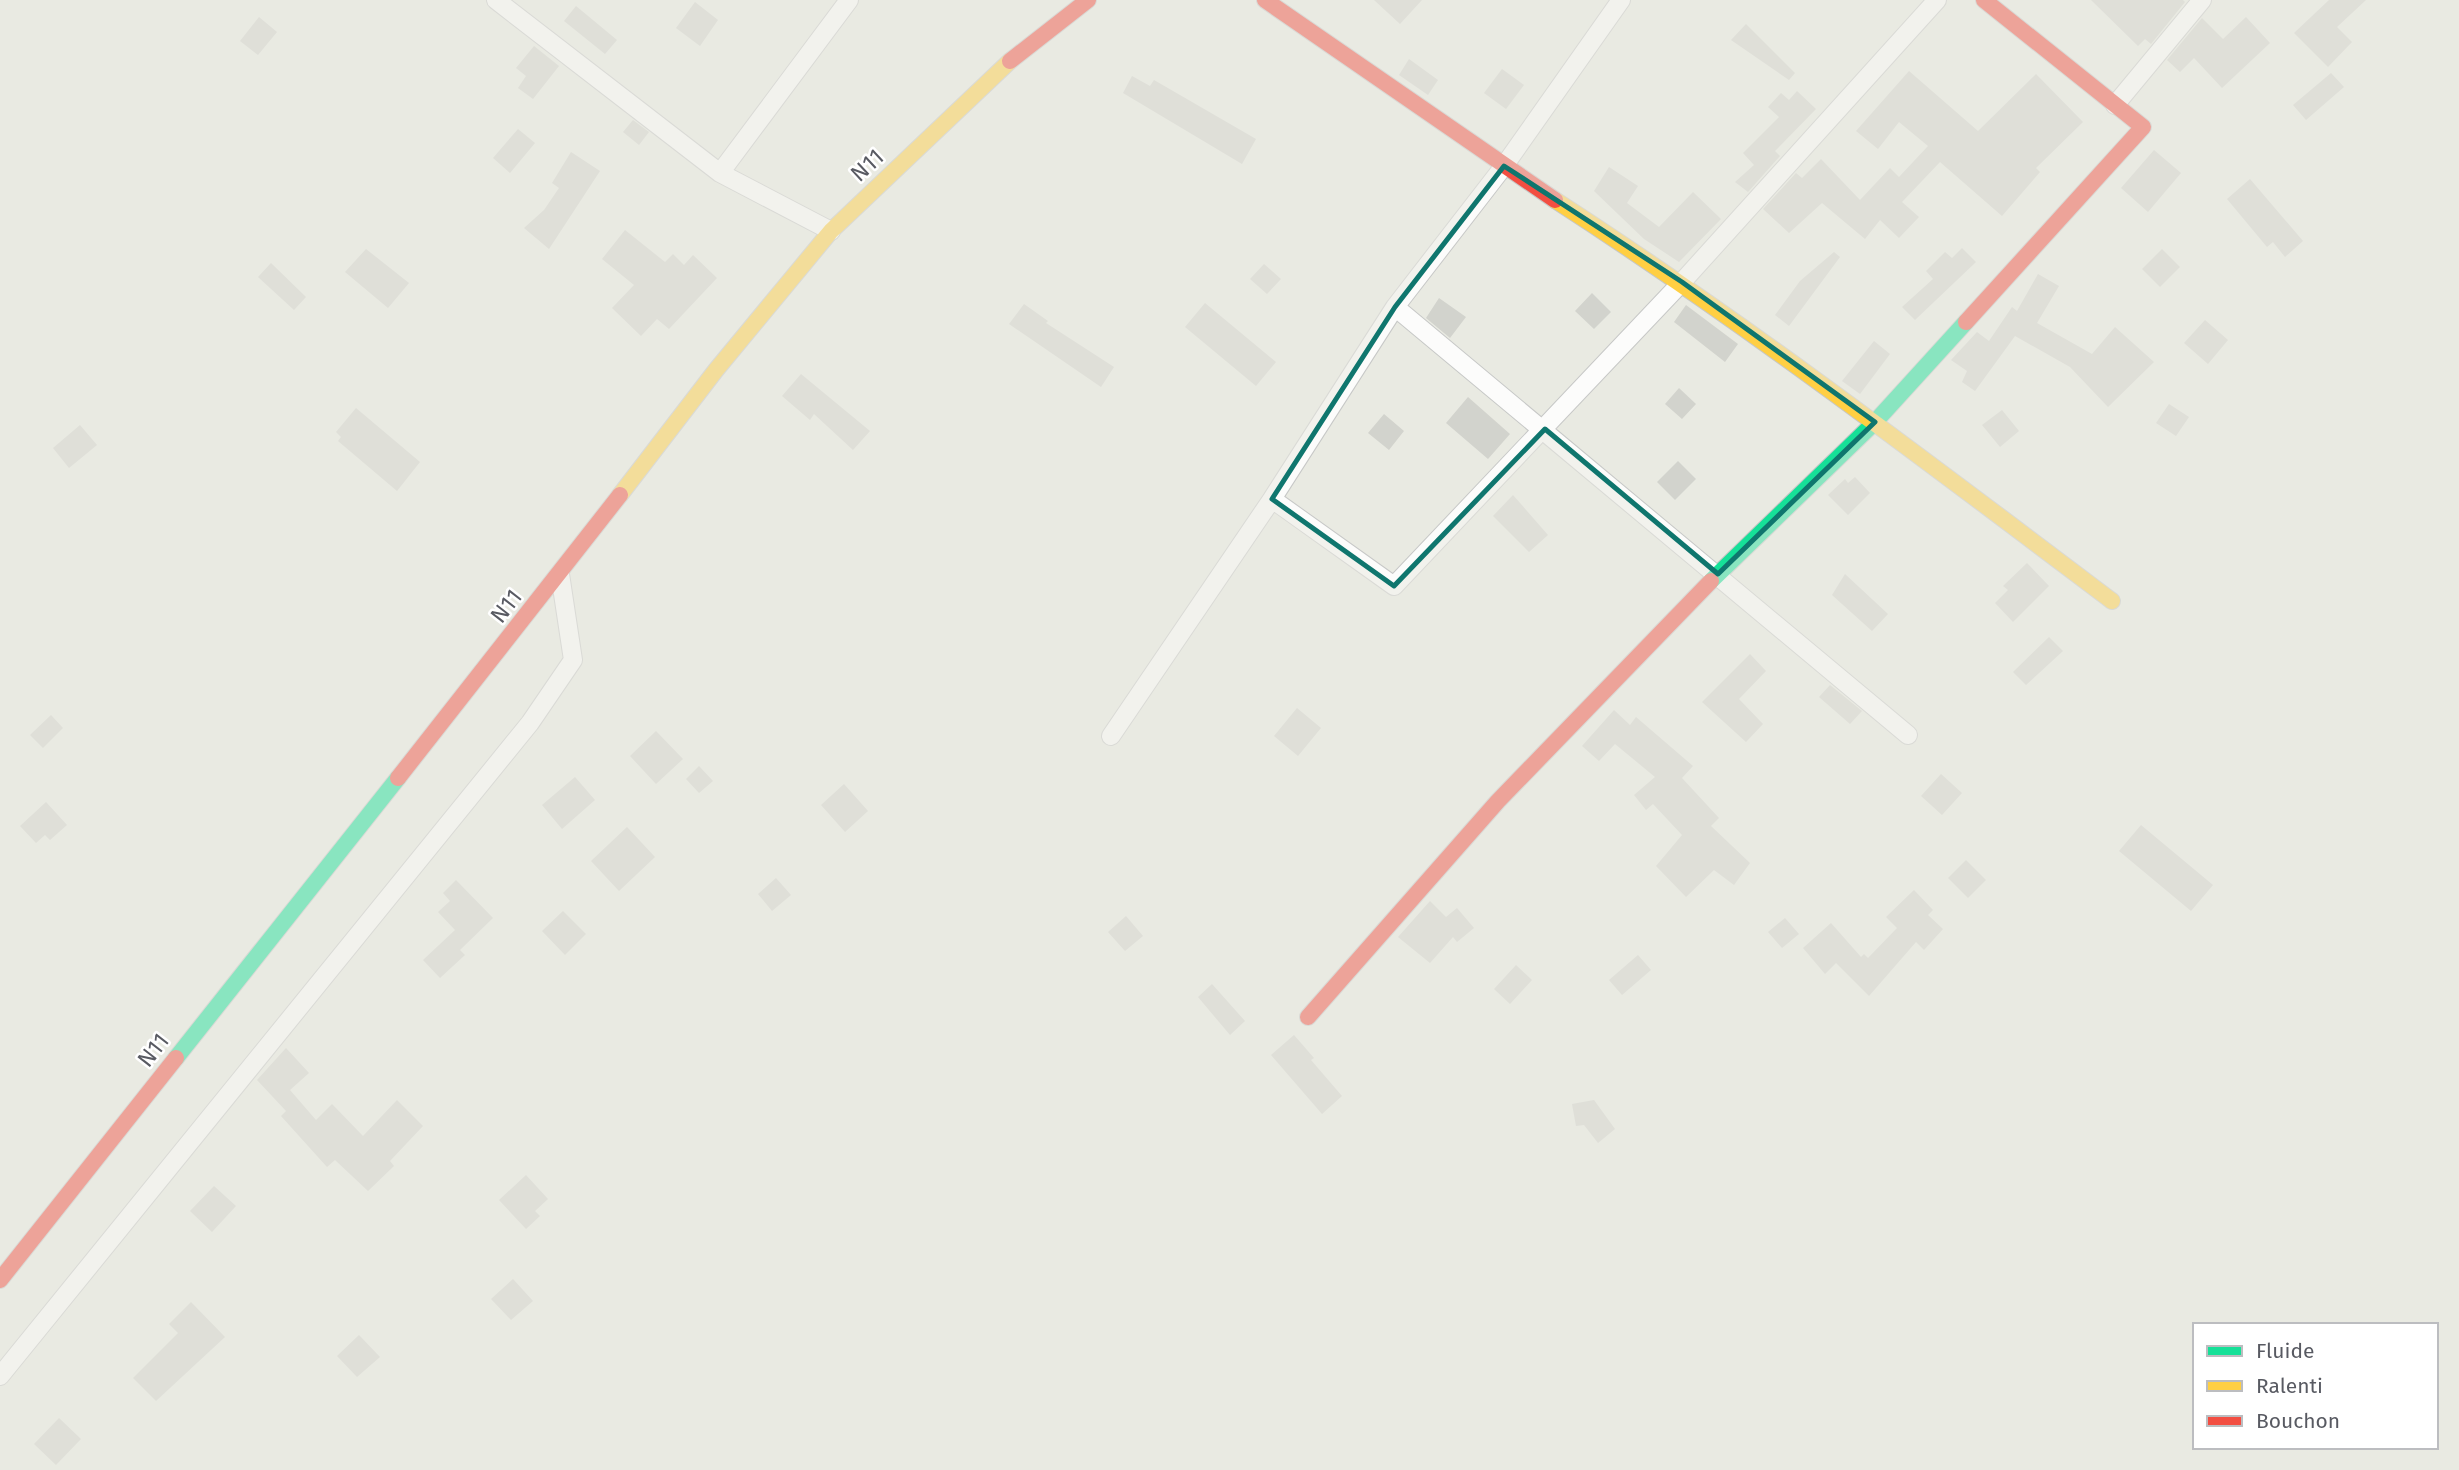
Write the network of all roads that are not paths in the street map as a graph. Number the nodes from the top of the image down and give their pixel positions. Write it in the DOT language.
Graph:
graph roads {
  1 [pos="496,0"];
  2 [pos="849,0"];
  3 [pos="1088,0"];
  4 [pos="1265,0"];
  5 [pos="1621,0"];
  6 [pos="1937,0"];
  7 [pos="1983,0"];
  8 [pos="2202,0"];
  9 [pos="2115,105"];
  10 [pos="1504,166"];
  11 [pos="720,173"];
  12 [pos="831,231"];
  13 [pos="1682,282"];
  14 [pos="1395,307"];
  15 [pos="1875,422"];
  16 [pos="1545,429"];
  17 [pos="1272,499"];
  18 [pos="560,574"];
  19 [pos="1718,574"];
  20 [pos="2112,601"];
  21 [pos="1908,735"];
  22 [pos="1111,736"];
  23 [pos="1308,1017"];
  24 [pos="0,1280"];
  25 [pos="0,1376"];
  1 -- 11 [label="street"];
  2 -- 11 [label="street"];
  3 -- 12 [label="street, N11"];
  4 -- 10 [label="street"];
  5 -- 10 [label="street"];
  6 -- 13 [label="street"];
  7 -- 9 [label="street"];
  8 -- 9 [label="street"];
  9 -- 15 [label="street"];
  10 -- 13 [label="street"];
  10 -- 14 [label="street"];
  11 -- 12 [label="street"];
  12 -- 18 [label="street, N11"];
  13 -- 15 [label="street"];
  13 -- 16 [label="street"];
  14 -- 16 [label="street"];
  14 -- 17 [label="street"];
  15 -- 19 [label="street"];
  15 -- 20 [label="street"];
  16 -- 17 [label="street"];
  16 -- 19 [label="street"];
  17 -- 22 [label="street"];
  18 -- 24 [label="street, N11"];
  18 -- 25 [label="street"];
  19 -- 21 [label="street"];
  19 -- 23 [label="street"];
}
